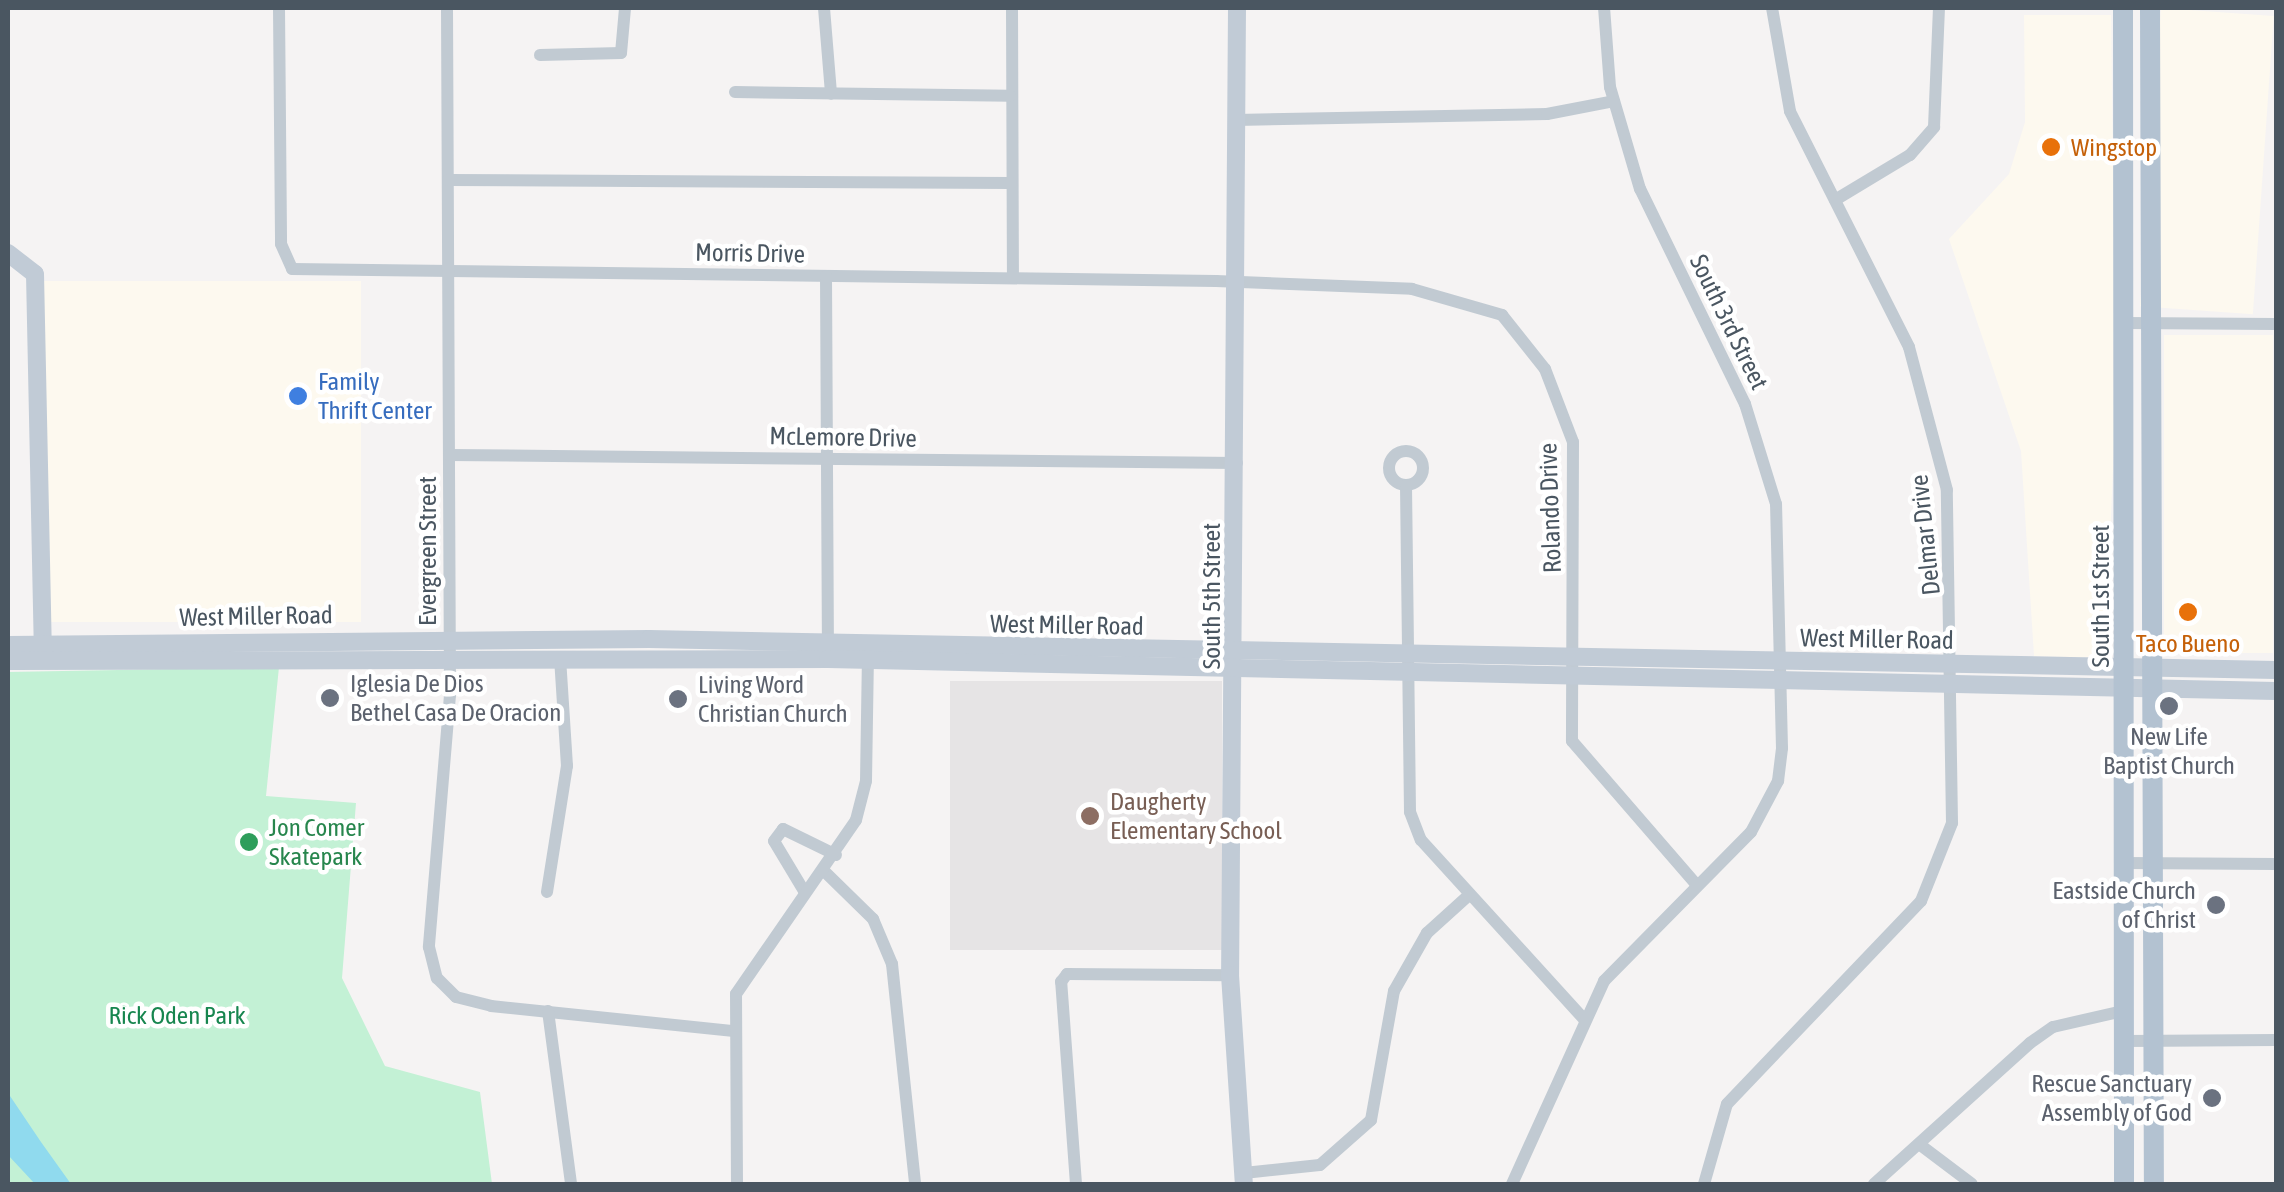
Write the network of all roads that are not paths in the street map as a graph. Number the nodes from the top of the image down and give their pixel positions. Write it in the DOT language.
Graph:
graph roads {
  1 [pos="279,8"];
  2 [pos="447,8"];
  3 [pos="625,8"];
  4 [pos="824,8"];
  5 [pos="1012,8"];
  6 [pos="1238,8"];
  7 [pos="1604,8"];
  8 [pos="1772,8"];
  9 [pos="1940,8"];
  10 [pos="2123,8"];
  11 [pos="2150,8"];
  12 [pos="540,55"];
  13 [pos="735,92"];
  14 [pos="831,94"];
  15 [pos="1010,96"];
  16 [pos="1614,101"];
  17 [pos="1236,120"];
  18 [pos="2124,127"];
  19 [pos="2150,128"];
  20 [pos="448,180"];
  21 [pos="1012,183"];
  22 [pos="1835,200"];
  23 [pos="8,253"];
  24 [pos="448,272"];
  25 [pos="826,276"];
  26 [pos="1013,278"];
  27 [pos="1236,286"];
  28 [pos="2124,323"];
  29 [pos="2152,324"];
  30 [pos="2276,324"];
  31 [pos="449,454"];
  32 [pos="828,459"];
  33 [pos="1237,464"];
  34 [pos="1406,485"];
  35 [pos="2125,520"];
  36 [pos="2152,520"];
  37 [pos="8,645"];
  38 [pos="449,646"];
  39 [pos="828,650"];
  40 [pos="43,652"];
  41 [pos="867,652"];
  42 [pos="560,657"];
  43 [pos="1573,659"];
  44 [pos="8,660"];
  45 [pos="1781,662"];
  46 [pos="1236,664"];
  47 [pos="1954,665"];
  48 [pos="1406,666"];
  49 [pos="2276,670"];
  50 [pos="1571,678"];
  51 [pos="2126,678"];
  52 [pos="2153,678"];
  53 [pos="1781,682"];
  54 [pos="1954,685"];
  55 [pos="2276,691"];
  56 [pos="836,855"];
  57 [pos="2124,864"];
  58 [pos="2154,864"];
  59 [pos="2276,864"];
  60 [pos="824,871"];
  61 [pos="1696,884"];
  62 [pos="547,892"];
  63 [pos="804,892"];
  64 [pos="1468,895"];
  65 [pos="1230,976"];
  66 [pos="2127,1010"];
  67 [pos="548,1012"];
  68 [pos="1584,1019"];
  69 [pos="732,1031"];
  70 [pos="2276,1040"];
  71 [pos="2126,1041"];
  72 [pos="2155,1041"];
  73 [pos="1919,1144"];
  74 [pos="1244,1178"];
  75 [pos="571,1184"];
  76 [pos="738,1184"];
  77 [pos="915,1184"];
  78 [pos="1076,1184"];
  79 [pos="1512,1184"];
  80 [pos="1704,1184"];
  81 [pos="1874,1184"];
  82 [pos="1972,1184"];
  83 [pos="2124,1184"];
  84 [pos="2154,1184"];
  1 -- 24 [label="street, Morris Drive"];
  2 -- 20 [label="street, Evergreen Street"];
  3 -- 12 [label="street"];
  4 -- 14 [label="street"];
  5 -- 15 [label="street"];
  6 -- 17 [label="main road, South 5th Street"];
  7 -- 16 [label="street, South 3rd Street"];
  8 -- 22 [label="street, Delmar Drive"];
  9 -- 22 [label="street"];
  10 -- 18 [label="main road, South 1st Street"];
  11 -- 19 [label="main road, South 1st Street"];
  13 -- 14 [label="street"];
  14 -- 15 [label="street"];
  15 -- 21 [label="street"];
  16 -- 17 [label="street"];
  16 -- 45 [label="street, South 3rd Street"];
  17 -- 27 [label="main road, South 5th Street"];
  18 -- 19 [label="main road"];
  18 -- 28 [label="main road, South 1st Street"];
  19 -- 29 [label="main road, South 1st Street"];
  20 -- 21 [label="street"];
  20 -- 24 [label="street, Evergreen Street"];
  21 -- 26 [label="street"];
  22 -- 47 [label="street, Delmar Drive"];
  23 -- 40 [label="main road"];
  24 -- 25 [label="street, Morris Drive"];
  24 -- 31 [label="street, Evergreen Street"];
  25 -- 26 [label="street, Morris Drive"];
  25 -- 32 [label="street"];
  26 -- 27 [label="street, Morris Drive"];
  27 -- 33 [label="main road, South 5th Street"];
  27 -- 43 [label="street, Rolando Drive"];
  28 -- 29 [label="street"];
  28 -- 35 [label="main road, South 1st Street"];
  29 -- 30 [label="street"];
  29 -- 36 [label="main road, South 1st Street"];
  31 -- 32 [label="street, McLemore Drive"];
  31 -- 38 [label="street, Evergreen Street"];
  32 -- 33 [label="street, McLemore Drive"];
  32 -- 39 [label="street"];
  33 -- 46 [label="main road, South 5th Street"];
  34 -- 48 [label="street"];
  35 -- 36 [label="main road"];
  35 -- 51 [label="main road, South 1st Street"];
  36 -- 52 [label="main road, South 1st Street"];
  37 -- 40 [label="main road, West Miller Road"];
  38 -- 39 [label="main road, West Miller Road"];
  38 -- 40 [label="main road, West Miller Road"];
  38 -- 42 [label="main road, West Miller Road"];
  38 -- 67 [label="street, Evergreen Street"];
  39 -- 41 [label="main road, West Miller Road"];
  39 -- 42 [label="main road, West Miller Road"];
  40 -- 44 [label="main road, West Miller Road"];
  41 -- 46 [label="main road, West Miller Road"];
  41 -- 56 [label="street"];
  42 -- 62 [label="street"];
  43 -- 45 [label="main road, West Miller Road"];
  43 -- 48 [label="main road, West Miller Road"];
  43 -- 50 [label="street, Rolando Drive"];
  45 -- 47 [label="main road, West Miller Road"];
  45 -- 53 [label="street, South 3rd Street"];
  46 -- 48 [label="main road, West Miller Road"];
  46 -- 65 [label="main road, South 5th Street"];
  47 -- 51 [label="main road, West Miller Road"];
  47 -- 54 [label="street, Delmar Drive"];
  48 -- 50 [label="main road, West Miller Road"];
  48 -- 64 [label="street"];
  49 -- 52 [label="main road"];
  50 -- 53 [label="main road, West Miller Road"];
  50 -- 61 [label="street, Rolando Drive"];
  51 -- 52 [label="main road"];
  51 -- 54 [label="main road, West Miller Road"];
  51 -- 57 [label="main road, South 1st Street"];
  52 -- 55 [label="main road"];
  52 -- 58 [label="main road, South 1st Street"];
  53 -- 54 [label="main road, West Miller Road"];
  53 -- 61 [label="street, South 3rd Street"];
  54 -- 80 [label="street, Delmar Drive"];
  56 -- 60 [label="street"];
  56 -- 63 [label="street"];
  57 -- 58 [label="street"];
  57 -- 66 [label="main road, South 1st Street"];
  58 -- 59 [label="street"];
  58 -- 72 [label="main road, South 1st Street"];
  60 -- 63 [label="street"];
  60 -- 77 [label="street"];
  61 -- 68 [label="street, South 3rd Street"];
  63 -- 69 [label="street"];
  64 -- 68 [label="street"];
  64 -- 74 [label="street"];
  65 -- 74 [label="main road, South 5th Street"];
  65 -- 78 [label="street"];
  66 -- 71 [label="main road, South 1st Street"];
  66 -- 73 [label="street"];
  67 -- 69 [label="street, Evergreen Street"];
  67 -- 75 [label="street"];
  68 -- 79 [label="street, South 3rd Street"];
  69 -- 76 [label="street"];
  70 -- 72 [label="street"];
  71 -- 72 [label="street"];
  71 -- 83 [label="main road, South 1st Street"];
  72 -- 84 [label="main road, South 1st Street"];
  73 -- 81 [label="street"];
  73 -- 82 [label="street"];
}
